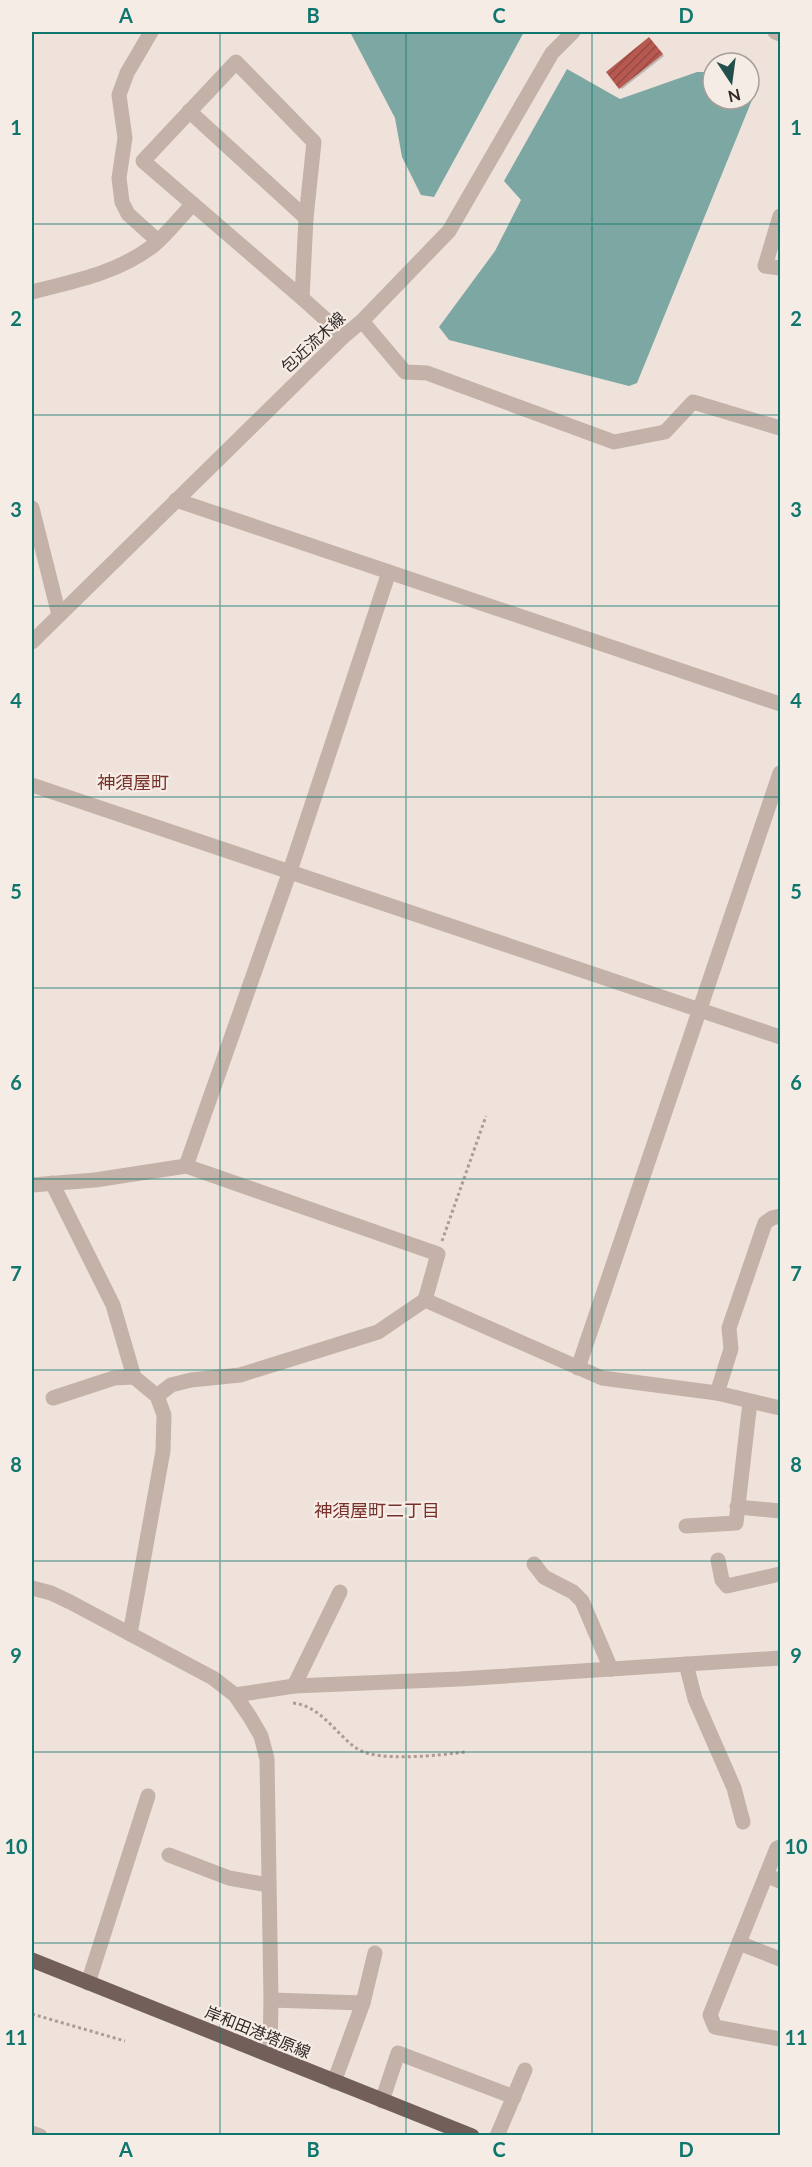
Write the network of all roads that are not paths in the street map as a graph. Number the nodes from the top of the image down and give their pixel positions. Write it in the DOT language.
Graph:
graph roads {
  1 [pos="151,32"];
  2 [pos="573,32"];
  3 [pos="775,32"];
  4 [pos="780,34"];
  5 [pos="189,111"];
  6 [pos="193,204"];
  7 [pos="780,216"];
  8 [pos="306,218"];
  9 [pos="158,241"];
  10 [pos="780,268"];
  11 [pos="32,292"];
  12 [pos="302,298"];
  13 [pos="362,321"];
  14 [pos="344,336"];
  15 [pos="780,425"];
  16 [pos="176,500"];
  17 [pos="32,508"];
  18 [pos="389,572"];
  19 [pos="59,615"];
  20 [pos="32,642"];
  21 [pos="780,704"];
  22 [pos="780,773"];
  23 [pos="32,785"];
  24 [pos="290,871"];
  25 [pos="700,1009"];
  26 [pos="780,1037"];
  27 [pos="186,1166"];
  28 [pos="52,1184"];
  29 [pos="32,1185"];
  30 [pos="780,1216"];
  31 [pos="425,1300"];
  32 [pos="578,1368"];
  33 [pos="134,1377"];
  34 [pos="717,1393"];
  35 [pos="156,1396"];
  36 [pos="53,1398"];
  37 [pos="750,1402"];
  38 [pos="780,1408"];
  39 [pos="737,1507"];
  40 [pos="780,1511"];
  41 [pos="686,1526"];
  42 [pos="718,1560"];
  43 [pos="534,1564"];
  44 [pos="780,1574"];
  45 [pos="32,1588"];
  46 [pos="340,1592"];
  47 [pos="130,1634"];
  48 [pos="780,1658"];
  49 [pos="686,1664"];
  50 [pos="611,1669"];
  51 [pos="294,1686"];
  52 [pos="235,1695"];
  53 [pos="148,1796"];
  54 [pos="743,1822"];
  55 [pos="780,1847"];
  56 [pos="169,1855"];
  57 [pos="773,1878"];
  58 [pos="268,1885"];
  59 [pos="739,1943"];
  60 [pos="375,1953"];
  61 [pos="780,1959"];
  62 [pos="32,1960"];
  63 [pos="88,1983"];
  64 [pos="271,2000"];
  65 [pos="363,2003"];
  66 [pos="780,2039"];
  67 [pos="270,2055"];
  68 [pos="525,2070"];
  69 [pos="334,2082"];
  70 [pos="514,2097"];
  71 [pos="382,2100"];
  72 [pos="32,2133"];
  73 [pos="40,2136"];
  74 [pos="472,2136"];
  75 [pos="497,2136"];
  1 -- 9 [label="street"];
  2 -- 13 [label="street, 包近流木線"];
  3 -- 4 [label="street"];
  5 -- 6 [label="street"];
  5 -- 8 [label="street"];
  5 -- 8 [label="street"];
  6 -- 9 [label="street"];
  6 -- 12 [label="street"];
  7 -- 10 [label="street"];
  8 -- 12 [label="street"];
  9 -- 11 [label="street"];
  12 -- 14 [label="street"];
  13 -- 14 [label="street, 包近流木線"];
  13 -- 15 [label="street"];
  14 -- 16 [label="street, 包近流木線"];
  16 -- 18 [label="street"];
  16 -- 19 [label="street, 包近流木線"];
  17 -- 19 [label="street"];
  18 -- 21 [label="street"];
  18 -- 24 [label="street"];
  19 -- 20 [label="street, 包近流木線"];
  22 -- 25 [label="street"];
  23 -- 24 [label="street"];
  24 -- 25 [label="street"];
  24 -- 27 [label="street"];
  25 -- 26 [label="street"];
  25 -- 32 [label="street"];
  27 -- 28 [label="street"];
  27 -- 31 [label="street"];
  28 -- 29 [label="street"];
  28 -- 33 [label="street"];
  30 -- 34 [label="street"];
  31 -- 32 [label="street"];
  31 -- 35 [label="street"];
  32 -- 34 [label="street"];
  33 -- 35 [label="street"];
  33 -- 36 [label="street"];
  34 -- 37 [label="street"];
  35 -- 47 [label="street"];
  37 -- 38 [label="street"];
  37 -- 39 [label="street"];
  39 -- 40 [label="street"];
  39 -- 41 [label="street"];
  42 -- 44 [label="street"];
  43 -- 50 [label="street"];
  45 -- 47 [label="street"];
  46 -- 51 [label="street"];
  47 -- 52 [label="street"];
  48 -- 49 [label="street"];
  49 -- 50 [label="street"];
  49 -- 54 [label="street"];
  50 -- 51 [label="street"];
  51 -- 52 [label="street"];
  52 -- 58 [label="street"];
  53 -- 63 [label="street"];
  55 -- 57 [label="street"];
  56 -- 58 [label="street"];
  57 -- 59 [label="street"];
  58 -- 64 [label="street"];
  59 -- 61 [label="street"];
  59 -- 66 [label="street"];
  60 -- 65 [label="street"];
  62 -- 63 [label="main road, 岸和田港塔原線"];
  63 -- 67 [label="main road, 岸和田港塔原線"];
  64 -- 65 [label="street"];
  64 -- 67 [label="street"];
  65 -- 69 [label="street"];
  67 -- 69 [label="main road, 岸和田港塔原線"];
  68 -- 70 [label="street"];
  69 -- 71 [label="main road, 岸和田港塔原線"];
  70 -- 71 [label="street"];
  70 -- 75 [label="street"];
  71 -- 74 [label="main road, 岸和田港塔原線"];
  72 -- 73 [label="street"];
}
